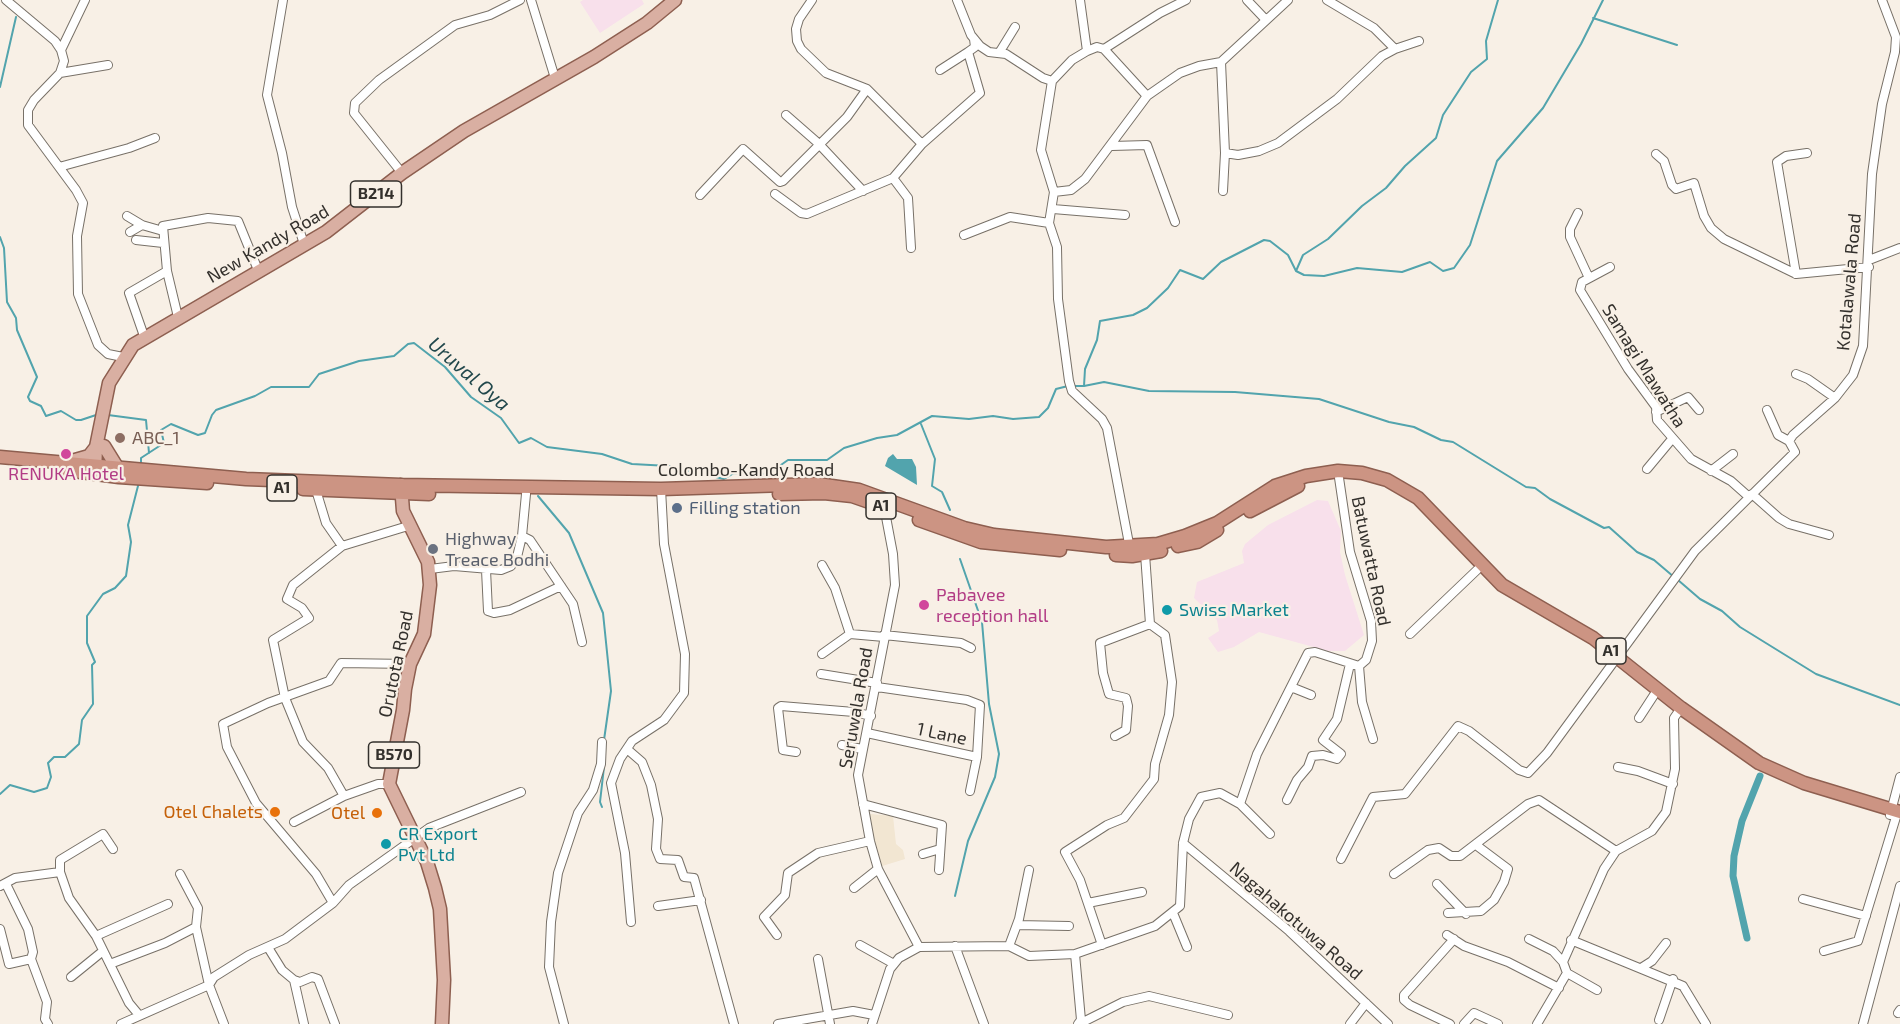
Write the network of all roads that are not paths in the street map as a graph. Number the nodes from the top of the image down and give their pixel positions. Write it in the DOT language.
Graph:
graph roads {
  1 [pos="6,0"];
  2 [pos="86,0"];
  3 [pos="283,0"];
  4 [pos="520,0"];
  5 [pos="531,0"];
  6 [pos="675,0"];
  7 [pos="812,0"];
  8 [pos="957,0"];
  9 [pos="1080,0"];
  10 [pos="1186,0"];
  11 [pos="1247,0"];
  12 [pos="1288,0"];
  13 [pos="1327,0"];
  14 [pos="1882,0"];
  15 [pos="1266,20"];
  16 [pos="1015,27"];
  17 [pos="974,39"];
  18 [pos="1419,41"];
  19 [pos="1104,49"];
  20 [pos="1395,49"];
  21 [pos="61,50"];
  22 [pos="1087,51"];
  23 [pos="968,52"];
  24 [pos="999,53"];
  25 [pos="1221,62"];
  26 [pos="108,65"];
  27 [pos="940,70"];
  28 [pos="60,73"];
  29 [pos="555,78"];
  30 [pos="1052,81"];
  31 [pos="867,89"];
  32 [pos="1147,96"];
  33 [pos="786,115"];
  34 [pos="155,138"];
  35 [pos="818,143"];
  36 [pos="922,144"];
  37 [pos="1112,146"];
  38 [pos="1224,153"];
  39 [pos="1807,153"];
  40 [pos="1656,154"];
  41 [pos="59,167"];
  42 [pos="402,173"];
  43 [pos="893,178"];
  44 [pos="863,191"];
  45 [pos="1223,191"];
  46 [pos="1054,192"];
  47 [pos="776,194"];
  48 [pos="700,195"];
  49 [pos="1053,208"];
  50 [pos="1578,213"];
  51 [pos="1125,215"];
  52 [pos="127,216"];
  53 [pos="1175,222"];
  54 [pos="1050,223"];
  55 [pos="142,225"];
  56 [pos="163,231"];
  57 [pos="130,232"];
  58 [pos="964,235"];
  59 [pos="136,240"];
  60 [pos="163,243"];
  61 [pos="304,244"];
  62 [pos="911,248"];
  63 [pos="1900,248"];
  64 [pos="1869,263"];
  65 [pos="1610,267"];
  66 [pos="258,270"];
  67 [pos="167,271"];
  68 [pos="1796,274"];
  69 [pos="1588,279"];
  70 [pos="178,317"];
  71 [pos="144,336"];
  72 [pos="123,357"];
  73 [pos="1796,374"];
  74 [pos="1835,399"];
  75 [pos="1700,410"];
  76 [pos="1767,410"];
  77 [pos="1656,412"];
  78 [pos="1672,439"];
  79 [pos="1789,441"];
  80 [pos="100,446"];
  81 [pos="1733,454"];
  82 [pos="0,457"];
  83 [pos="68,462"];
  84 [pos="0,465"];
  85 [pos="1647,469"];
  86 [pos="98,470"];
  87 [pos="122,471"];
  88 [pos="1711,471"];
  89 [pos="1338,475"];
  90 [pos="164,476"];
  91 [pos="401,489"];
  92 [pos="316,490"];
  93 [pos="661,492"];
  94 [pos="526,494"];
  95 [pos="1751,496"];
  96 [pos="889,504"];
  97 [pos="408,526"];
  98 [pos="522,536"];
  99 [pos="1829,536"];
  100 [pos="342,546"];
  101 [pos="1136,553"];
  102 [pos="822,565"];
  103 [pos="430,569"];
  104 [pos="486,570"];
  105 [pos="1477,570"];
  106 [pos="561,586"];
  107 [pos="1150,624"];
  108 [pos="850,634"];
  109 [pos="1410,634"];
  110 [pos="884,636"];
  111 [pos="582,642"];
  112 [pos="971,648"];
  113 [pos="822,654"];
  114 [pos="1616,659"];
  115 [pos="410,664"];
  116 [pos="1350,664"];
  117 [pos="1359,666"];
  118 [pos="822,674"];
  119 [pos="877,685"];
  120 [pos="1291,687"];
  121 [pos="1654,694"];
  122 [pos="1311,695"];
  123 [pos="285,698"];
  124 [pos="1679,711"];
  125 [pos="871,716"];
  126 [pos="1639,718"];
  127 [pos="867,733"];
  128 [pos="1115,736"];
  129 [pos="1373,739"];
  130 [pos="602,742"];
  131 [pos="842,745"];
  132 [pos="627,749"];
  133 [pos="862,749"];
  134 [pos="796,752"];
  135 [pos="977,757"];
  136 [pos="1618,767"];
  137 [pos="1900,777"];
  138 [pos="388,784"];
  139 [pos="1672,784"];
  140 [pos="970,791"];
  141 [pos="521,792"];
  142 [pos="344,796"];
  143 [pos="1287,800"];
  144 [pos="863,804"];
  145 [pos="1240,804"];
  146 [pos="1895,815"];
  147 [pos="294,822"];
  148 [pos="1270,834"];
  149 [pos="415,838"];
  150 [pos="870,841"];
  151 [pos="1184,843"];
  152 [pos="1476,845"];
  153 [pos="113,849"];
  154 [pos="940,849"];
  155 [pos="1616,851"];
  156 [pos="923,854"];
  157 [pos="1341,859"];
  158 [pos="878,869"];
  159 [pos="939,870"];
  160 [pos="1029,870"];
  161 [pos="60,872"];
  162 [pos="180,874"];
  163 [pos="1394,874"];
  164 [pos="1437,884"];
  165 [pos="3,885"];
  166 [pos="1900,886"];
  167 [pos="854,888"];
  168 [pos="1142,892"];
  169 [pos="1803,899"];
  170 [pos="701,900"];
  171 [pos="333,903"];
  172 [pos="1088,903"];
  173 [pos="168,904"];
  174 [pos="658,906"];
  175 [pos="1173,913"];
  176 [pos="1448,913"];
  177 [pos="1466,914"];
  178 [pos="1866,916"];
  179 [pos="631,922"];
  180 [pos="1017,925"];
  181 [pos="1069,926"];
  182 [pos="196,927"];
  183 [pos="0,929"];
  184 [pos="777,935"];
  185 [pos="96,936"];
  186 [pos="1529,939"];
  187 [pos="1571,940"];
  188 [pos="1666,944"];
  189 [pos="860,945"];
  190 [pos="1102,945"];
  191 [pos="919,946"];
  192 [pos="955,946"];
  193 [pos="1009,946"];
  194 [pos="1187,947"];
  195 [pos="269,949"];
  196 [pos="104,951"];
  197 [pos="1824,951"];
  198 [pos="1076,954"];
  199 [pos="31,959"];
  200 [pos="818,959"];
  201 [pos="1563,962"];
  202 [pos="110,964"];
  203 [pos="894,964"];
  204 [pos="1641,968"];
  205 [pos="1567,973"];
  206 [pos="71,977"];
  207 [pos="294,980"];
  208 [pos="1672,980"];
  209 [pos="209,985"];
  210 [pos="1559,988"];
  211 [pos="1597,990"];
  212 [pos="1366,1003"];
  213 [pos="139,1015"];
  214 [pos="874,1015"];
  215 [pos="1228,1015"];
  216 [pos="830,1020"];
  217 [pos="1659,1020"];
  218 [pos="1493,1023"];
  219 [pos="48,1024"];
  220 [pos="121,1024"];
  221 [pos="224,1024"];
  222 [pos="304,1024"];
  223 [pos="335,1024"];
  224 [pos="442,1024"];
  225 [pos="564,1024"];
  226 [pos="734,1024"];
  227 [pos="778,1024"];
  228 [pos="872,1024"];
  229 [pos="984,1024"];
  230 [pos="1078,1024"];
  231 [pos="1350,1024"];
  232 [pos="1388,1024"];
  233 [pos="1450,1024"];
  234 [pos="1464,1024"];
  235 [pos="1537,1024"];
  236 [pos="1706,1024"];
  237 [pos="1863,1024"];
  1 -- 21 [label="street"];
  2 -- 21 [label="street"];
  3 -- 61 [label="street"];
  4 -- 42 [label="street"];
  5 -- 29 [label="street"];
  6 -- 29 [label="main road, New Kandy Road / B214"];
  7 -- 31 [label="street"];
  8 -- 17 [label="street"];
  9 -- 22 [label="street"];
  10 -- 19 [label="street"];
  11 -- 15 [label="street"];
  12 -- 15 [label="street"];
  13 -- 20 [label="street"];
  14 -- 64 [label="street, Kotalawala Road"];
  15 -- 25 [label="street"];
  16 -- 24 [label="street"];
  17 -- 23 [label="street"];
  17 -- 24 [label="street"];
  18 -- 20 [label="street"];
  19 -- 22 [label="street"];
  19 -- 32 [label="street"];
  20 -- 38 [label="street"];
  21 -- 28 [label="street"];
  22 -- 30 [label="street"];
  23 -- 27 [label="street"];
  23 -- 36 [label="street"];
  24 -- 30 [label="street"];
  25 -- 32 [label="street"];
  25 -- 38 [label="street"];
  26 -- 28 [label="street"];
  28 -- 41 [label="street"];
  29 -- 42 [label="main road, New Kandy Road / B214"];
  30 -- 46 [label="street"];
  31 -- 35 [label="street"];
  31 -- 36 [label="street"];
  32 -- 37 [label="street"];
  33 -- 35 [label="street"];
  34 -- 41 [label="street"];
  35 -- 44 [label="street"];
  35 -- 48 [label="street"];
  36 -- 43 [label="street"];
  37 -- 46 [label="street"];
  37 -- 53 [label="street"];
  38 -- 45 [label="street"];
  39 -- 68 [label="street"];
  40 -- 68 [label="street"];
  41 -- 72 [label="street"];
  42 -- 61 [label="main road, New Kandy Road / B214"];
  43 -- 44 [label="street"];
  43 -- 62 [label="street"];
  44 -- 47 [label="street"];
  46 -- 49 [label="street"];
  49 -- 51 [label="street"];
  49 -- 54 [label="street"];
  50 -- 69 [label="street"];
  52 -- 55 [label="street"];
  54 -- 58 [label="street"];
  54 -- 101 [label="street"];
  55 -- 56 [label="street"];
  55 -- 57 [label="street"];
  56 -- 60 [label="street"];
  56 -- 66 [label="street"];
  59 -- 60 [label="street"];
  60 -- 67 [label="street"];
  61 -- 66 [label="main road, New Kandy Road / B214"];
  63 -- 64 [label="street"];
  64 -- 68 [label="street"];
  64 -- 74 [label="street, Kotalawala Road"];
  65 -- 69 [label="street"];
  66 -- 70 [label="main road, New Kandy Road / B214"];
  67 -- 70 [label="street"];
  67 -- 71 [label="street"];
  69 -- 77 [label="street, Samagi Mawatha"];
  70 -- 71 [label="main road, New Kandy Road / B214"];
  71 -- 72 [label="main road, New Kandy Road / B214"];
  72 -- 80 [label="main road, New Kandy Road / B214"];
  73 -- 74 [label="street"];
  74 -- 79 [label="street, Kotalawala Road"];
  75 -- 77 [label="street"];
  76 -- 79 [label="street"];
  77 -- 78 [label="street, Samagi Mawatha"];
  78 -- 85 [label="street"];
  78 -- 88 [label="street, Samagi Mawatha"];
  79 -- 95 [label="street"];
  80 -- 83 [label="main road"];
  80 -- 86 [label="main road, New Kandy Road / B214"];
  80 -- 87 [label="main road"];
  81 -- 88 [label="street"];
  82 -- 83 [label="highway, Colombo-Kandy Road / A1"];
  83 -- 86 [label="highway, Colombo-Kandy Road / A1"];
  84 -- 86 [label="highway, Colombo-Kandy Road / A1"];
  86 -- 87 [label="highway, Colombo-Kandy Road / A1"];
  87 -- 90 [label="highway, Colombo-Kandy Road / A1"];
  88 -- 95 [label="street, Samagi Mawatha"];
  89 -- 101 [label="highway, Colombo-Kandy Road / A1"];
  89 -- 105 [label="highway, Colombo-Kandy Road / A1"];
  89 -- 114 [label="highway, Colombo-Kandy Road / A1"];
  89 -- 117 [label="street, Batuwatta Road"];
  90 -- 91 [label="highway, Colombo-Kandy Road / A1"];
  90 -- 92 [label="highway, Colombo-Kandy Road / A1"];
  91 -- 92 [label="highway, Colombo-Kandy Road / A1"];
  91 -- 93 [label="highway, Colombo-Kandy Road / A1"];
  91 -- 94 [label="highway, Colombo-Kandy Road / A1"];
  91 -- 97 [label="main road"];
  92 -- 100 [label="street"];
  93 -- 94 [label="highway, Colombo-Kandy Road / A1"];
  93 -- 96 [label="highway, Colombo-Kandy Road / A1"];
  93 -- 132 [label="street"];
  94 -- 98 [label="street"];
  95 -- 99 [label="street, Samagi Mawatha"];
  95 -- 114 [label="street"];
  96 -- 101 [label="highway, Colombo-Kandy Road / A1"];
  96 -- 110 [label="street, Seruwala Road"];
  97 -- 100 [label="street"];
  97 -- 103 [label="main road"];
  98 -- 104 [label="street"];
  98 -- 106 [label="street"];
  100 -- 123 [label="street"];
  101 -- 107 [label="street"];
  102 -- 108 [label="street"];
  103 -- 104 [label="street"];
  103 -- 115 [label="main road, Orutota Road / B570"];
  104 -- 106 [label="street"];
  105 -- 109 [label="street"];
  105 -- 114 [label="highway, Colombo-Kandy Road / A1"];
  106 -- 111 [label="street"];
  107 -- 128 [label="street"];
  107 -- 172 [label="street"];
  108 -- 110 [label="street"];
  108 -- 113 [label="street"];
  110 -- 112 [label="street"];
  110 -- 119 [label="street, Seruwala Road"];
  114 -- 121 [label="highway, Colombo-Kandy Road / A1"];
  114 -- 124 [label="highway, Colombo-Kandy Road / A1"];
  114 -- 157 [label="street"];
  115 -- 123 [label="street"];
  115 -- 138 [label="main road, Orutota Road / B570"];
  116 -- 117 [label="street"];
  116 -- 120 [label="street"];
  116 -- 143 [label="street"];
  117 -- 129 [label="street"];
  118 -- 119 [label="street"];
  119 -- 125 [label="street, Seruwala Road"];
  119 -- 135 [label="street"];
  120 -- 122 [label="street"];
  120 -- 145 [label="street"];
  121 -- 124 [label="highway, Colombo-Kandy Road / A1"];
  121 -- 126 [label="street"];
  123 -- 142 [label="street"];
  123 -- 171 [label="street"];
  124 -- 139 [label="street"];
  124 -- 146 [label="highway, Colombo-Kandy Road / A1"];
  125 -- 127 [label="street, Seruwala Road"];
  125 -- 134 [label="street"];
  127 -- 133 [label="street, Seruwala Road"];
  127 -- 135 [label="street, 1 Lane"];
  130 -- 225 [label="street"];
  131 -- 133 [label="street"];
  132 -- 170 [label="street"];
  132 -- 179 [label="street"];
  133 -- 144 [label="street, Seruwala Road"];
  135 -- 140 [label="street, 1 Lane"];
  136 -- 139 [label="street"];
  137 -- 146 [label="street"];
  138 -- 142 [label="street"];
  138 -- 149 [label="main road, B570"];
  139 -- 155 [label="street"];
  141 -- 149 [label="street"];
  142 -- 147 [label="street"];
  144 -- 150 [label="street, Seruwala Road"];
  144 -- 154 [label="street"];
  145 -- 148 [label="street"];
  145 -- 151 [label="street"];
  146 -- 178 [label="street"];
  149 -- 171 [label="street"];
  149 -- 224 [label="main road, B570"];
  150 -- 158 [label="street, Seruwala Road"];
  150 -- 184 [label="street"];
  151 -- 175 [label="street"];
  151 -- 212 [label="street, Nagahakotuwa Road"];
  152 -- 155 [label="street"];
  152 -- 163 [label="street"];
  152 -- 177 [label="street"];
  153 -- 161 [label="street"];
  154 -- 156 [label="street"];
  154 -- 159 [label="street"];
  155 -- 187 [label="street"];
  158 -- 167 [label="street"];
  158 -- 191 [label="street, Seruwala Road"];
  160 -- 180 [label="street"];
  161 -- 165 [label="street"];
  161 -- 185 [label="street"];
  162 -- 182 [label="street"];
  164 -- 177 [label="street"];
  165 -- 199 [label="street"];
  166 -- 237 [label="street"];
  168 -- 172 [label="street"];
  169 -- 178 [label="street"];
  170 -- 174 [label="street"];
  170 -- 226 [label="street"];
  171 -- 195 [label="street"];
  172 -- 190 [label="street"];
  173 -- 185 [label="street"];
  175 -- 190 [label="street"];
  175 -- 194 [label="street"];
  176 -- 177 [label="street"];
  178 -- 197 [label="street"];
  180 -- 181 [label="street"];
  180 -- 193 [label="street"];
  182 -- 202 [label="street"];
  182 -- 209 [label="street"];
  183 -- 199 [label="street"];
  185 -- 196 [label="street"];
  186 -- 201 [label="street"];
  187 -- 201 [label="street"];
  187 -- 204 [label="street"];
  188 -- 204 [label="street"];
  189 -- 203 [label="street"];
  190 -- 198 [label="street"];
  191 -- 192 [label="street"];
  191 -- 203 [label="street"];
  192 -- 193 [label="street"];
  192 -- 229 [label="street"];
  193 -- 198 [label="street"];
  195 -- 207 [label="street"];
  195 -- 209 [label="street"];
  196 -- 202 [label="street"];
  196 -- 206 [label="street"];
  198 -- 230 [label="street"];
  199 -- 219 [label="street"];
  200 -- 216 [label="street"];
  201 -- 205 [label="street"];
  202 -- 213 [label="street"];
  203 -- 214 [label="street"];
  204 -- 208 [label="street"];
  205 -- 210 [label="street"];
  205 -- 211 [label="street"];
  207 -- 222 [label="street"];
  207 -- 223 [label="street"];
  208 -- 217 [label="street"];
  208 -- 236 [label="street"];
  209 -- 213 [label="street"];
  209 -- 221 [label="street"];
  210 -- 233 [label="street"];
  210 -- 235 [label="street"];
  212 -- 231 [label="street"];
  212 -- 232 [label="street, Nagahakotuwa Road"];
  213 -- 220 [label="street"];
  214 -- 216 [label="street"];
  214 -- 228 [label="street"];
  215 -- 230 [label="street"];
  216 -- 227 [label="street"];
  218 -- 234 [label="street"];
}
